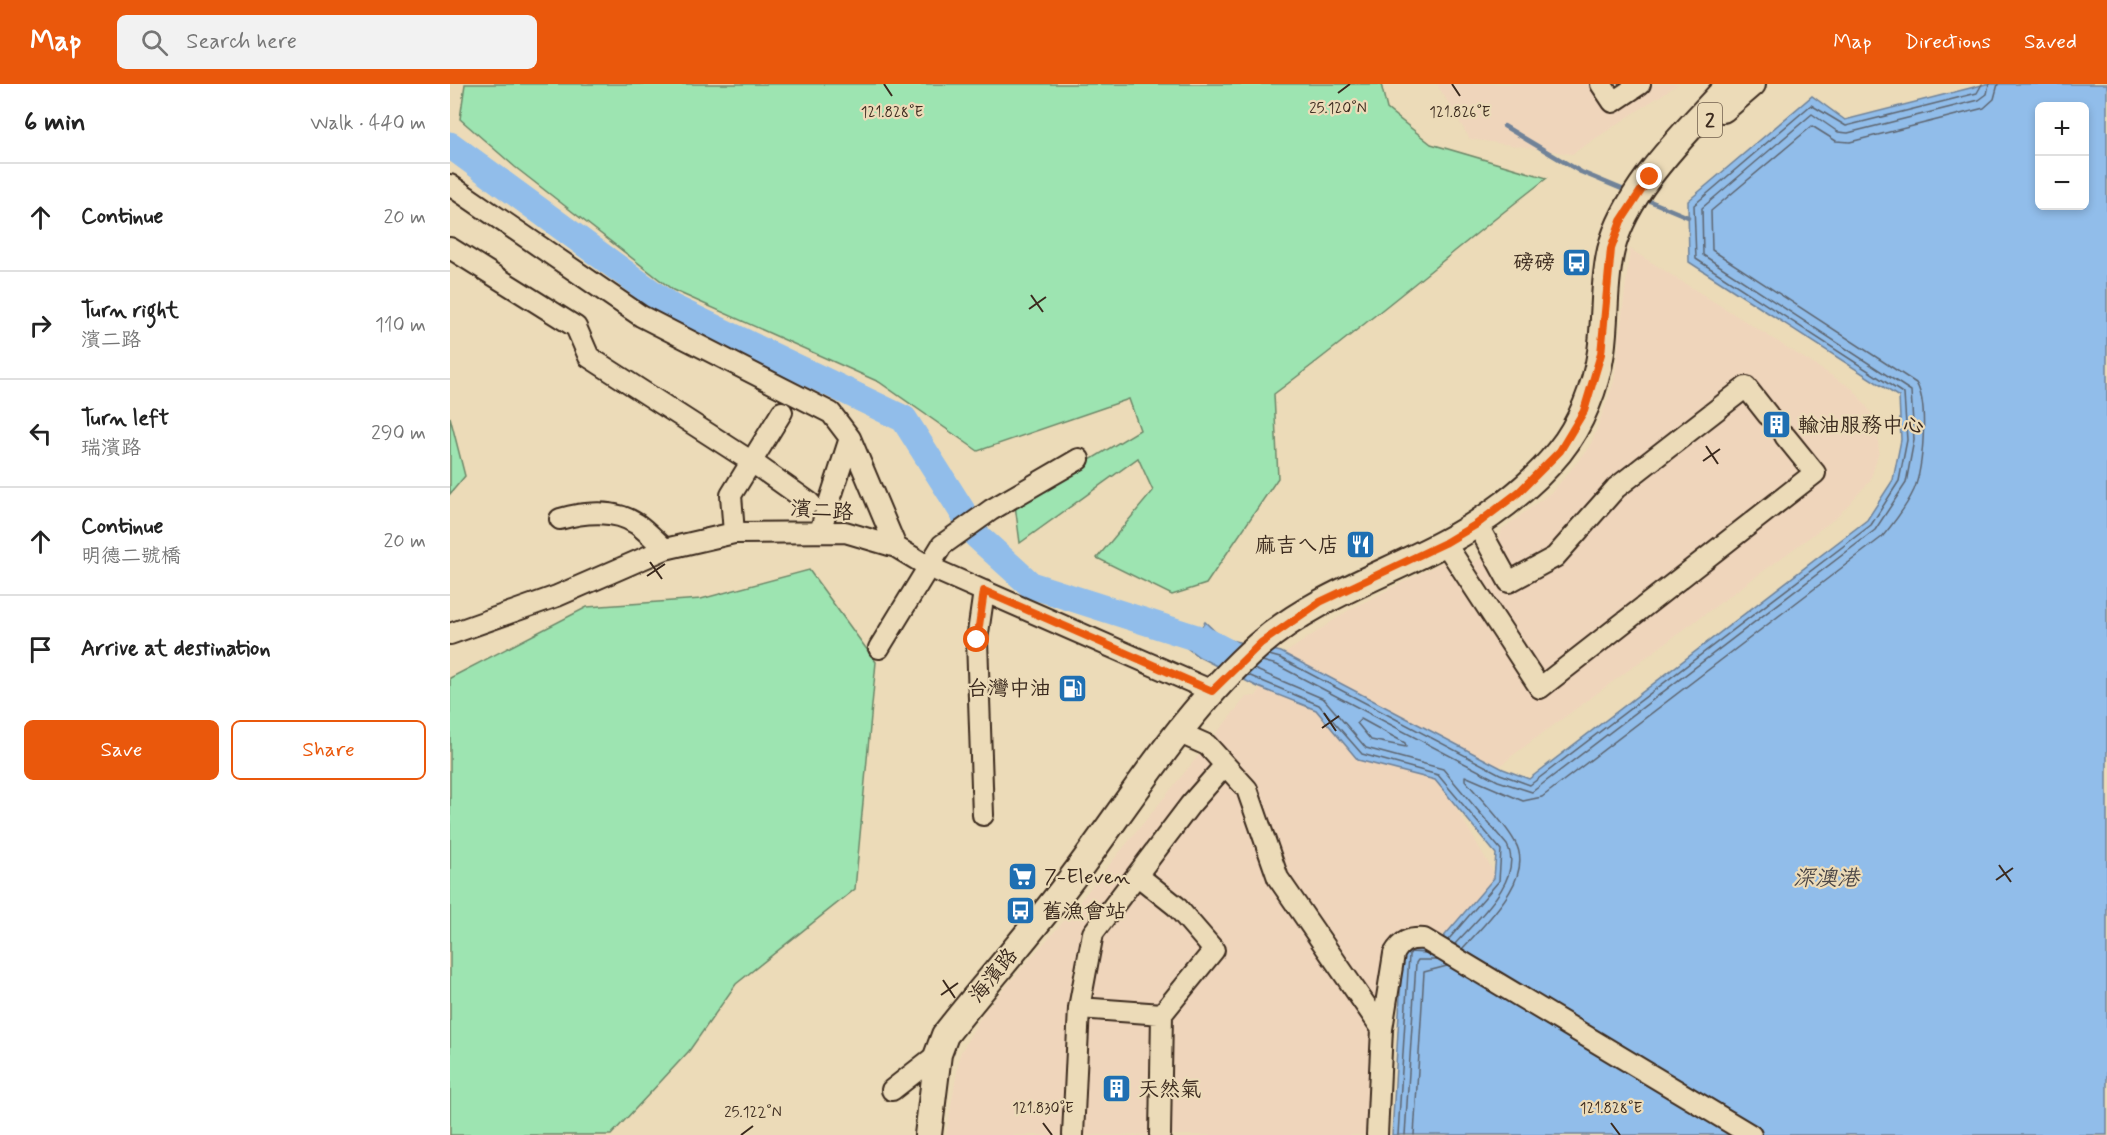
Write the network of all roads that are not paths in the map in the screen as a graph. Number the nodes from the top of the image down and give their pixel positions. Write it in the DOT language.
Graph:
graph roads {
  1 [pos="1601,84"];
  2 [pos="1640,84"];
  3 [pos="1730,84"];
  4 [pos="1752,84"];
  5 [pos="1667,155"];
  6 [pos="450,185"];
  7 [pos="450,248"];
  8 [pos="782,412"];
  9 [pos="1768,415"];
  10 [pos="1785,436"];
  11 [pos="850,438"];
  12 [pos="1079,459"];
  13 [pos="752,462"];
  14 [pos="810,503"];
  15 [pos="560,519"];
  16 [pos="1477,524"];
  17 [pos="820,531"];
  18 [pos="734,533"];
  19 [pos="1445,543"];
  20 [pos="896,547"];
  21 [pos="665,549"];
  22 [pos="929,567"];
  23 [pos="984,591"];
  24 [pos="450,633"];
  25 [pos="879,648"];
  26 [pos="1220,682"];
  27 [pos="1180,734"];
  28 [pos="1225,765"];
  29 [pos="983,815"];
  30 [pos="1137,875"];
  31 [pos="1079,1008"];
  32 [pos="1162,1014"];
  33 [pos="1382,1029"];
  34 [pos="938,1054"];
  35 [pos="892,1090"];
  36 [pos="928,1135"];
  37 [pos="1073,1135"];
  38 [pos="1160,1135"];
  39 [pos="1377,1135"];
  40 [pos="1751,1135"];
  1 -- 2 [label="street"];
  3 -- 5 [label="main road, 2"];
  4 -- 5 [label="main road, 2"];
  5 -- 16 [label="main road, 2"];
  6 -- 11 [label="street"];
  7 -- 13 [label="street"];
  8 -- 13 [label="street"];
  9 -- 16 [label="street"];
  10 -- 19 [label="street"];
  11 -- 17 [label="street"];
  11 -- 20 [label="street"];
  12 -- 22 [label="street"];
  13 -- 14 [label="street"];
  13 -- 18 [label="street"];
  15 -- 21 [label="street"];
  16 -- 19 [label="main road, 2"];
  17 -- 18 [label="street, 濱二路"];
  17 -- 20 [label="street, 濱二路"];
  18 -- 21 [label="street, 濱二路"];
  19 -- 26 [label="main road, 2"];
  20 -- 22 [label="street, 濱二路"];
  21 -- 24 [label="street, 濱二路"];
  22 -- 23 [label="street, 濱二路"];
  22 -- 25 [label="street"];
  23 -- 26 [label="street, 濱二路"];
  23 -- 29 [label="street"];
  26 -- 27 [label="main road, 海濱路 / 2"];
  27 -- 28 [label="street"];
  27 -- 34 [label="main road, 海濱路 / 2"];
  28 -- 30 [label="street"];
  28 -- 33 [label="street"];
  30 -- 31 [label="street"];
  30 -- 32 [label="street"];
  31 -- 32 [label="street"];
  31 -- 37 [label="street"];
  32 -- 38 [label="street"];
  33 -- 39 [label="street"];
  33 -- 40 [label="street"];
  34 -- 35 [label="street"];
  34 -- 36 [label="main road, 海濱路 / 2"];
}
